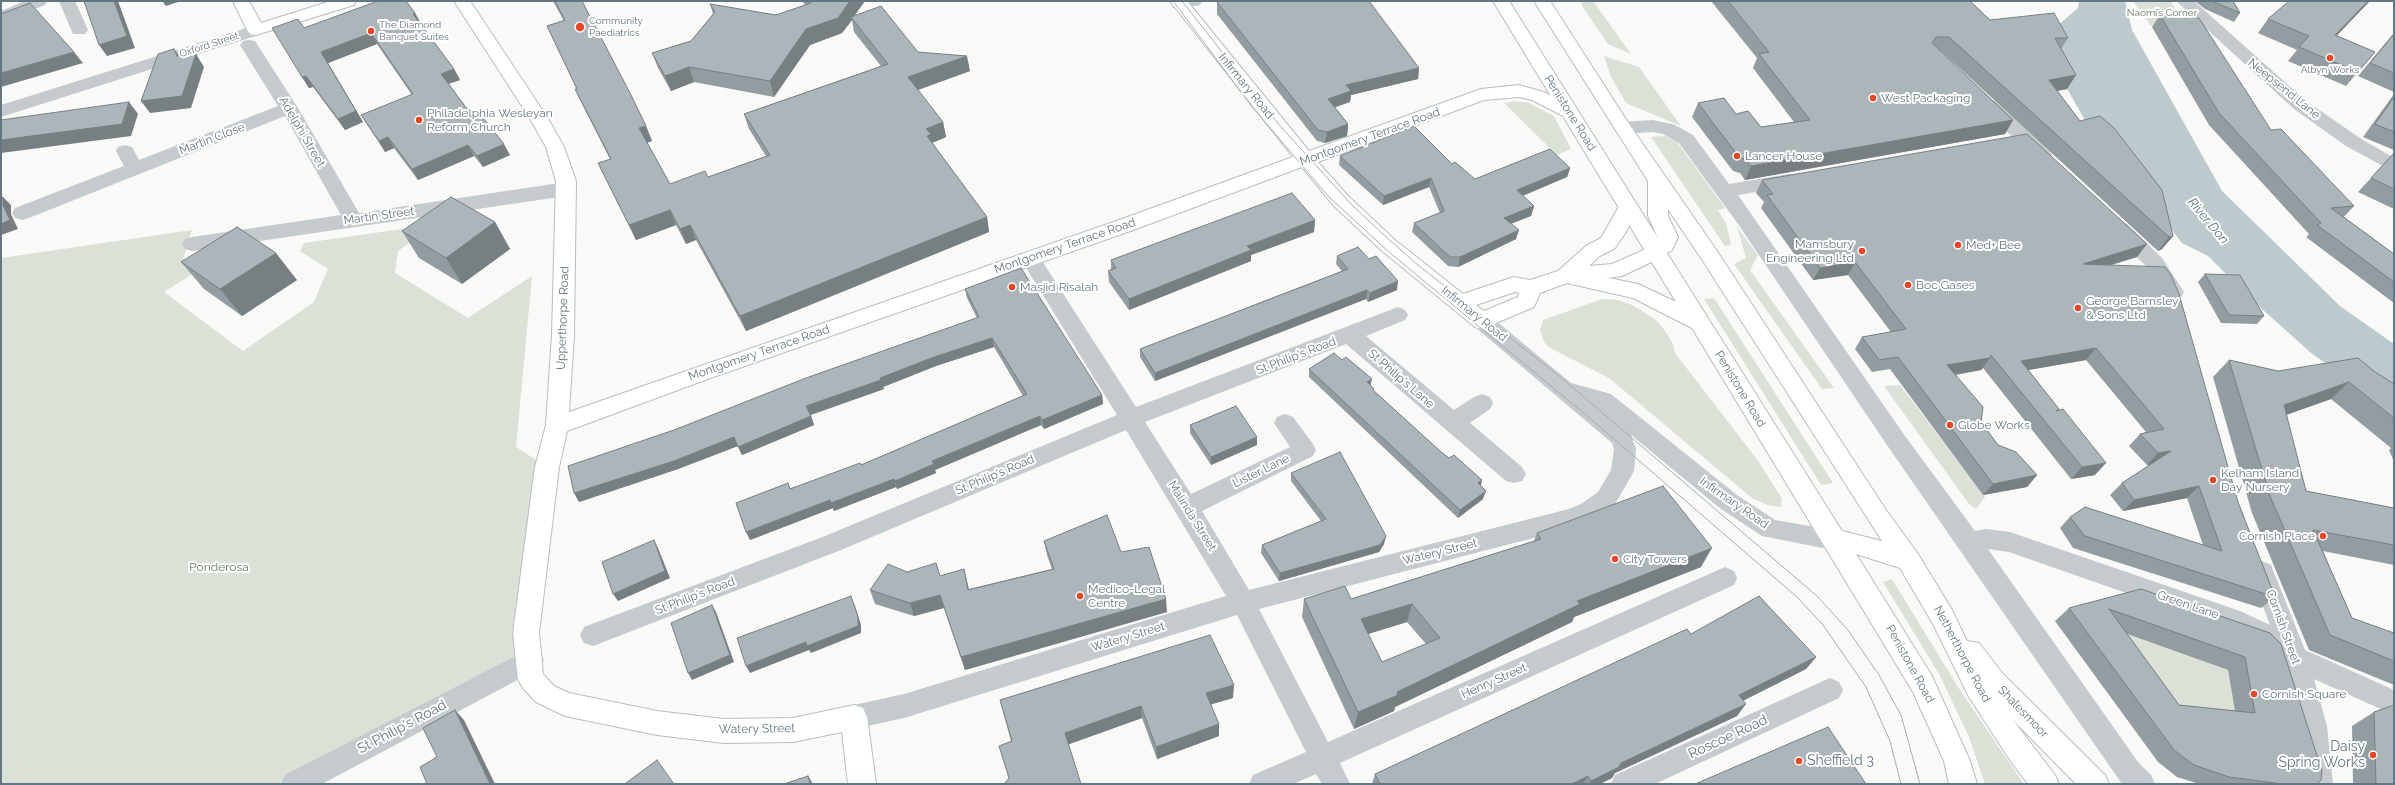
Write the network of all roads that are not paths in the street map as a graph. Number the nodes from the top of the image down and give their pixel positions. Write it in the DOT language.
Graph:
graph roads {
  1 [pos="39,1"];
  2 [pos="67,1"];
  3 [pos="241,1"];
  4 [pos="348,1"];
  5 [pos="462,1"];
  6 [pos="1542,1"];
  7 [pos="2184,1"];
  8 [pos="1183,2"];
  9 [pos="1503,3"];
  10 [pos="1,17"];
  11 [pos="79,30"];
  12 [pos="252,37"];
  13 [pos="1979,96"];
  14 [pos="289,108"];
  15 [pos="1,111"];
  16 [pos="1571,114"];
  17 [pos="1622,128"];
  18 [pos="2024,138"];
  19 [pos="2001,142"];
  20 [pos="126,151"];
  21 [pos="1306,161"];
  22 [pos="2394,166"];
  23 [pos="2056,167"];
  24 [pos="135,169"];
  25 [pos="1807,178"];
  26 [pos="1658,179"];
  27 [pos="566,189"];
  28 [pos="1724,190"];
  29 [pos="1628,208"];
  30 [pos="2104,213"];
  31 [pos="22,214"];
  32 [pos="354,220"];
  33 [pos="192,244"];
  34 [pos="1655,252"];
  35 [pos="1030,258"];
  36 [pos="1565,276"];
  37 [pos="1531,288"];
  38 [pos="1460,303"];
  39 [pos="2182,313"];
  40 [pos="1398,315"];
  41 [pos="1482,321"];
  42 [pos="1701,324"];
  43 [pos="1350,335"];
  44 [pos="1565,389"];
  45 [pos="1482,403"];
  46 [pos="1131,418"];
  47 [pos="1285,423"];
  48 [pos="1452,423"];
  49 [pos="557,425"];
  50 [pos="1514,474"];
  51 [pos="1187,507"];
  52 [pos="1834,540"];
  53 [pos="1970,543"];
  54 [pos="2253,549"];
  55 [pos="1909,562"];
  56 [pos="1725,578"];
  57 [pos="1244,602"];
  58 [pos="1942,616"];
  59 [pos="593,635"];
  60 [pos="2295,658"];
  61 [pos="531,660"];
  62 [pos="1830,690"];
  63 [pos="2394,703"];
  64 [pos="854,717"];
  65 [pos="1322,757"];
  66 [pos="295,784"];
  67 [pos="862,784"];
  68 [pos="1263,784"];
  69 [pos="1336,784"];
  70 [pos="1625,784"];
  71 [pos="1963,784"];
  72 [pos="2045,784"];
  73 [pos="2095,784"];
  74 [pos="2141,784"];
  75 [pos="2319,784"];
  1 -- 10 [label="street"];
  2 -- 11 [label="street"];
  3 -- 12 [label="main road"];
  4 -- 12 [label="main road, Oxford Street"];
  5 -- 27 [label="main road, Upperthorpe Road"];
  6 -- 17 [label="main road, Netherthorpe Road"];
  7 -- 22 [label="street, Neepsend Lane"];
  8 -- 21 [label="main road, Infirmary Road"];
  9 -- 16 [label="main road, Penistone Road"];
  12 -- 14 [label="street, Adelphi Street"];
  12 -- 15 [label="street, Oxford Street"];
  13 -- 18 [label="street"];
  14 -- 24 [label="street, Martin Close"];
  14 -- 32 [label="street, Adelphi Street"];
  16 -- 21 [label="main road, Montgomery Terrace Road"];
  16 -- 29 [label="main road, Penistone Road"];
  17 -- 26 [label="main road, Netherthorpe Road"];
  17 -- 28 [label="street"];
  18 -- 19 [label="street"];
  18 -- 23 [label="street"];
  20 -- 24 [label="street"];
  21 -- 35 [label="main road, Montgomery Terrace Road"];
  21 -- 38 [label="main road, Infirmary Road"];
  24 -- 31 [label="street, Martin Close"];
  25 -- 28 [label="street"];
  26 -- 34 [label="main road"];
  26 -- 55 [label="main road, Netherthorpe Road"];
  27 -- 32 [label="street, Martin Street"];
  27 -- 49 [label="main road, Upperthorpe Road"];
  28 -- 53 [label="street"];
  29 -- 34 [label="main road, Penistone Road"];
  29 -- 36 [label="main road"];
  30 -- 39 [label="street"];
  32 -- 33 [label="street, Martin Street"];
  34 -- 36 [label="main road"];
  34 -- 42 [label="main road, Penistone Road"];
  35 -- 46 [label="street, Malinda Street"];
  35 -- 49 [label="main road, Montgomery Terrace Road"];
  36 -- 37 [label="main road"];
  36 -- 42 [label="main road"];
  37 -- 38 [label="main road"];
  37 -- 41 [label="main road"];
  38 -- 41 [label="main road, Infirmary Road"];
  40 -- 43 [label="street, St Philip's Road"];
  41 -- 44 [label="street, Infirmary Road"];
  42 -- 52 [label="main road, Penistone Road"];
  43 -- 46 [label="street, St Philip's Road"];
  43 -- 48 [label="street, St Philip's Lane"];
  44 -- 52 [label="street, Infirmary Road"];
  44 -- 57 [label="street, Watery Street"];
  45 -- 48 [label="street"];
  46 -- 51 [label="street, Malinda Street"];
  46 -- 59 [label="street, St Philip's Road"];
  47 -- 51 [label="street, Lister Lane"];
  48 -- 50 [label="street, St Philip's Lane"];
  49 -- 61 [label="main road, Upperthorpe Road"];
  51 -- 57 [label="street, Malinda Street"];
  52 -- 55 [label="main road"];
  52 -- 71 [label="main road, Penistone Road"];
  53 -- 60 [label="street, Green Lane"];
  53 -- 74 [label="street"];
  54 -- 60 [label="street, Cornish Street"];
  55 -- 58 [label="main road, Netherthorpe Road"];
  56 -- 65 [label="street, Henry Street"];
  57 -- 64 [label="street, Watery Street"];
  57 -- 65 [label="street, Malinda Street"];
  58 -- 72 [label="main road, Netherthorpe Road"];
  58 -- 73 [label="main road, Shalesmoor"];
  60 -- 63 [label="street, Green Lane"];
  60 -- 75 [label="street, Cornish Street"];
  61 -- 64 [label="main road, Watery Street"];
  61 -- 66 [label="street, St Philip's Road"];
  62 -- 70 [label="street, Roscoe Road"];
  64 -- 67 [label="main road"];
  65 -- 68 [label="street, Henry Street"];
  65 -- 69 [label="street, Malinda Street"];
}
